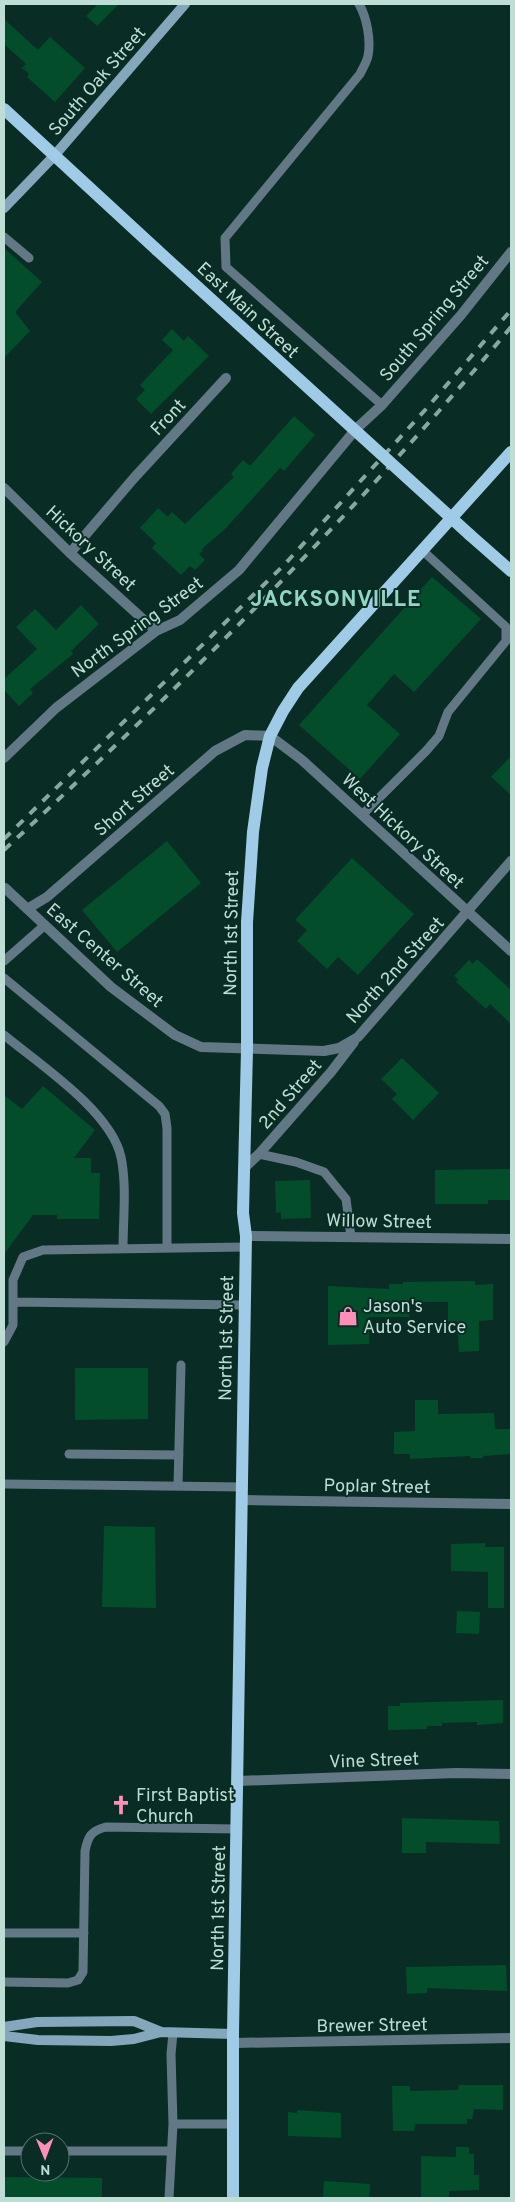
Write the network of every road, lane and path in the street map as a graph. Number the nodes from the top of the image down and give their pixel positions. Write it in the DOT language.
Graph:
graph roads {
  1 [pos="185,4"];
  2 [pos="359,4"];
  3 [pos="4,109"];
  4 [pos="54,156"];
  5 [pos="4,208"];
  6 [pos="4,237"];
  7 [pos="511,252"];
  8 [pos="29,258"];
  9 [pos="226,378"];
  10 [pos="382,405"];
  11 [pos="511,452"];
  12 [pos="4,488"];
  13 [pos="423,551"];
  14 [pos="70,553"];
  15 [pos="511,571"];
  16 [pos="156,631"];
  17 [pos="270,736"];
  18 [pos="4,758"];
  19 [pos="362,815"];
  20 [pos="511,861"];
  21 [pos="5,888"];
  22 [pos="27,910"];
  23 [pos="468,913"];
  24 [pos="45,925"];
  25 [pos="511,951"];
  26 [pos="4,961"];
  27 [pos="4,978"];
  28 [pos="4,1035"];
  29 [pos="358,1037"];
  30 [pos="247,1050"];
  31 [pos="259,1154"];
  32 [pos="243,1168"];
  33 [pos="351,1237"];
  34 [pos="511,1239"];
  35 [pos="245,1242"];
  36 [pos="167,1248"];
  37 [pos="123,1249"];
  38 [pos="13,1302"];
  39 [pos="243,1305"];
  40 [pos="4,1342"];
  41 [pos="181,1365"];
  42 [pos="69,1454"];
  43 [pos="179,1455"];
  44 [pos="4,1484"];
  45 [pos="178,1486"];
  46 [pos="243,1487"];
  47 [pos="242,1500"];
  48 [pos="511,1504"];
  49 [pos="511,1774"];
  50 [pos="238,1781"];
  51 [pos="238,1829"];
  52 [pos="4,1933"];
  53 [pos="84,1933"];
  54 [pos="4,1982"];
  55 [pos="4,2027"];
  56 [pos="162,2032"];
  57 [pos="173,2033"];
  58 [pos="4,2036"];
  59 [pos="511,2038"];
  60 [pos="234,2039"];
  61 [pos="173,2124"];
  62 [pos="234,2124"];
  63 [pos="4,2151"];
  64 [pos="20,2151"];
  65 [pos="70,2151"];
  66 [pos="171,2151"];
  67 [pos="169,2198"];
  68 [pos="233,2198"];
  1 -- 4 [label="street, South Oak Street"];
  2 -- 10 [label="lane"];
  3 -- 4 [label="main road, East Main Street"];
  4 -- 5 [label="street, South Oak Street"];
  4 -- 15 [label="main road, East Main Street, bridge"];
  6 -- 8 [label="lane"];
  7 -- 10 [label="street, South Spring Street"];
  9 -- 14 [label="street, Front"];
  10 -- 16 [label="street, North Spring Street"];
  11 -- 13 [label="main road, North 1st Street"];
  12 -- 14 [label="street, Hickory Street"];
  13 -- 17 [label="main road, North 1st Street"];
  13 -- 19 [label="lane"];
  14 -- 16 [label="street, Hickory Street"];
  16 -- 18 [label="street, North Spring Street"];
  17 -- 19 [label="street, West Hickory Street"];
  17 -- 22 [label="street, Short Street"];
  17 -- 30 [label="main road, North 1st Street"];
  19 -- 23 [label="street, West Hickory Street"];
  20 -- 23 [label="street, North 2nd Street"];
  21 -- 22 [label="street, East Center Street"];
  22 -- 24 [label="street, East Center Street"];
  23 -- 25 [label="street, West Hickory Street"];
  23 -- 29 [label="street, North 2nd Street"];
  24 -- 26 [label="lane"];
  24 -- 30 [label="street, East Center Street"];
  27 -- 36 [label="lane"];
  28 -- 37 [label="lane"];
  29 -- 30 [label="street, North 2nd Street"];
  29 -- 31 [label="street, 2nd Street"];
  30 -- 32 [label="main road, North 1st Street"];
  31 -- 32 [label="street, 2nd Street"];
  31 -- 33 [label="lane"];
  32 -- 35 [label="main road, North 1st Street"];
  33 -- 34 [label="street, Willow Street"];
  33 -- 35 [label="street, Willow Street"];
  35 -- 36 [label="lane"];
  35 -- 39 [label="main road, North 1st Street"];
  36 -- 37 [label="lane"];
  37 -- 38 [label="lane"];
  38 -- 39 [label="lane"];
  38 -- 40 [label="lane"];
  39 -- 46 [label="main road, North 1st Street"];
  41 -- 43 [label="lane"];
  42 -- 43 [label="lane"];
  43 -- 45 [label="lane"];
  44 -- 45 [label="lane"];
  45 -- 46 [label="lane"];
  46 -- 47 [label="main road, North 1st Street"];
  47 -- 48 [label="street, Poplar Street"];
  47 -- 50 [label="main road, North 1st Street"];
  49 -- 50 [label="street, Vine Street"];
  50 -- 51 [label="main road, North 1st Street"];
  51 -- 53 [label="lane"];
  51 -- 60 [label="main road, North 1st Street"];
  52 -- 53 [label="lane"];
  53 -- 54 [label="lane"];
  55 -- 56 [label="street"];
  56 -- 57 [label="street"];
  56 -- 58 [label="street"];
  57 -- 60 [label="street"];
  57 -- 61 [label="lane"];
  59 -- 60 [label="street, Brewer Street"];
  60 -- 62 [label="main road, North 1st Street"];
  61 -- 62 [label="lane"];
  61 -- 66 [label="lane"];
  62 -- 68 [label="main road, North 1st Street"];
  63 -- 64 [label="lane"];
  65 -- 66 [label="lane"];
  66 -- 67 [label="lane"];
}
